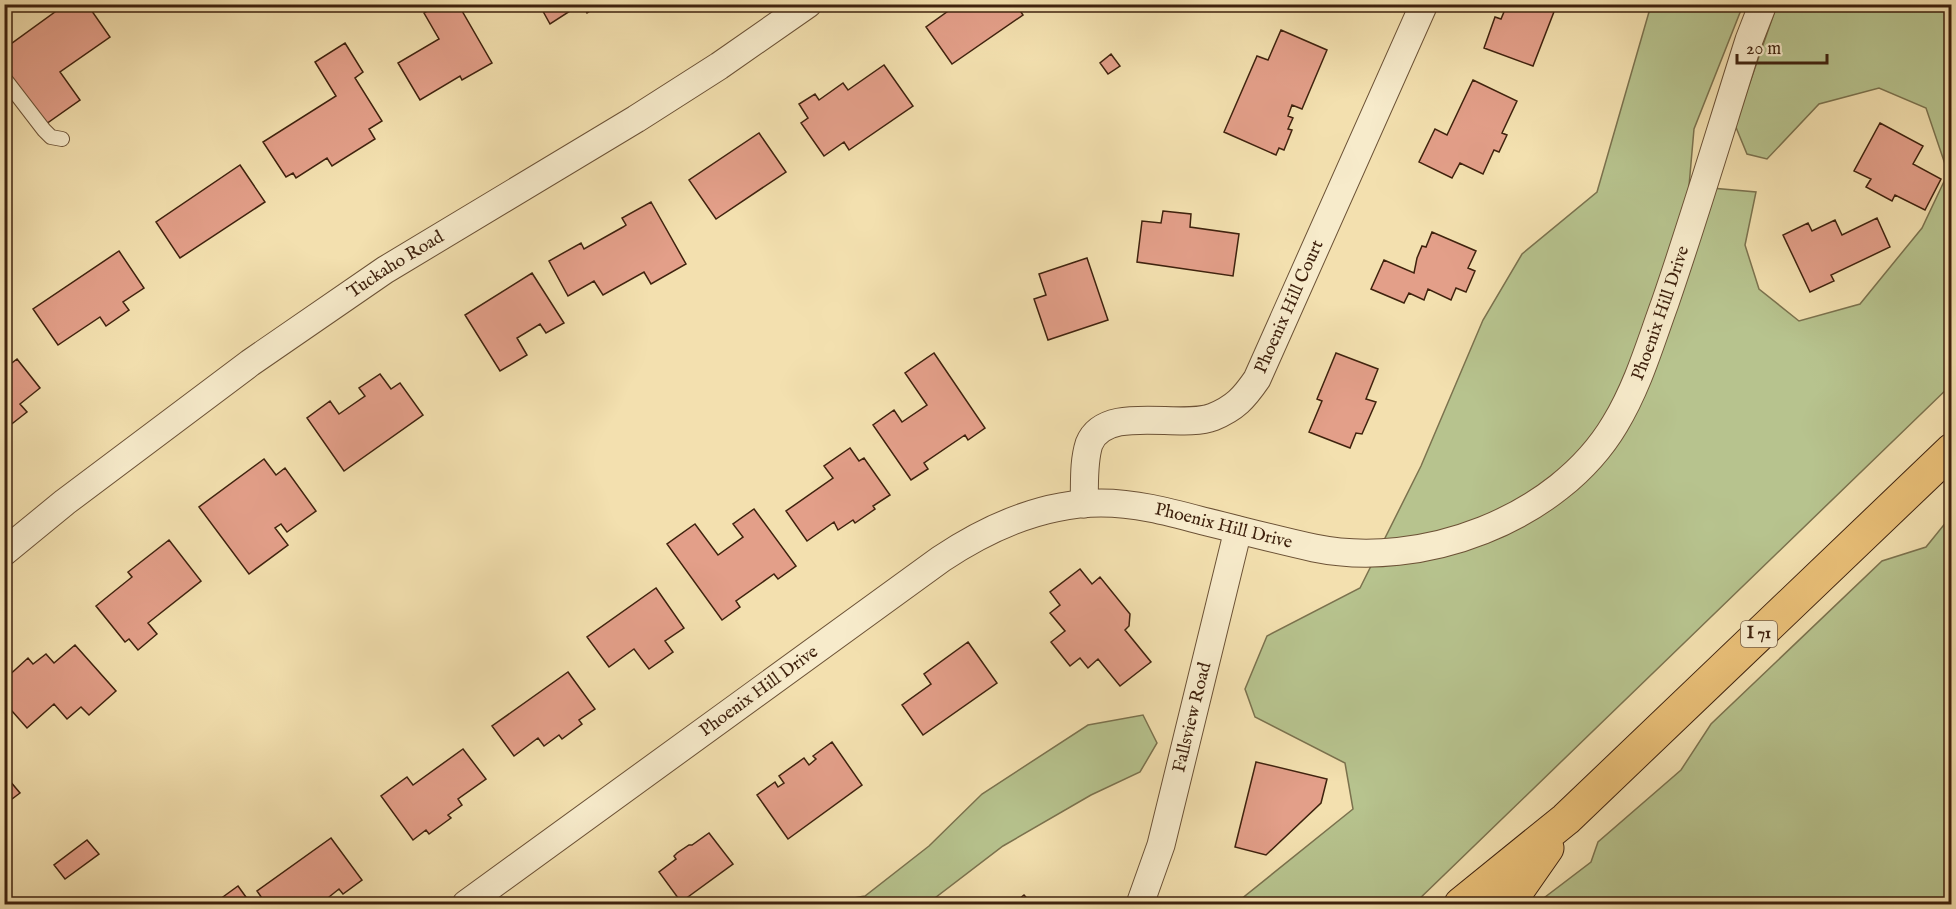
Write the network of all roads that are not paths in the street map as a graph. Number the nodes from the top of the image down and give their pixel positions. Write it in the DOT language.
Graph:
graph roads {
  1 [pos="807,4"];
  2 [pos="1424,4"];
  3 [pos="1763,4"];
  4 [pos="4,78"];
  5 [pos="63,139"];
  6 [pos="1952,450"];
  7 [pos="1084,504"];
  8 [pos="1238,530"];
  9 [pos="4,552"];
  10 [pos="1566,819"];
  11 [pos="466,904"];
  12 [pos="1140,904"];
  13 [pos="1461,904"];
  14 [pos="1508,904"];
  1 -- 9 [label="street, Tuckaho Road"];
  2 -- 7 [label="street, Phoenix Hill Court"];
  3 -- 8 [label="street, Phoenix Hill Drive"];
  4 -- 5 [label="lane"];
  6 -- 10 [label="highway, I 71"];
  7 -- 8 [label="street, Phoenix Hill Drive"];
  7 -- 11 [label="street, Phoenix Hill Drive"];
  8 -- 12 [label="street, Fallsview Road"];
  10 -- 13 [label="highway"];
  10 -- 14 [label="highway, I 71"];
}
